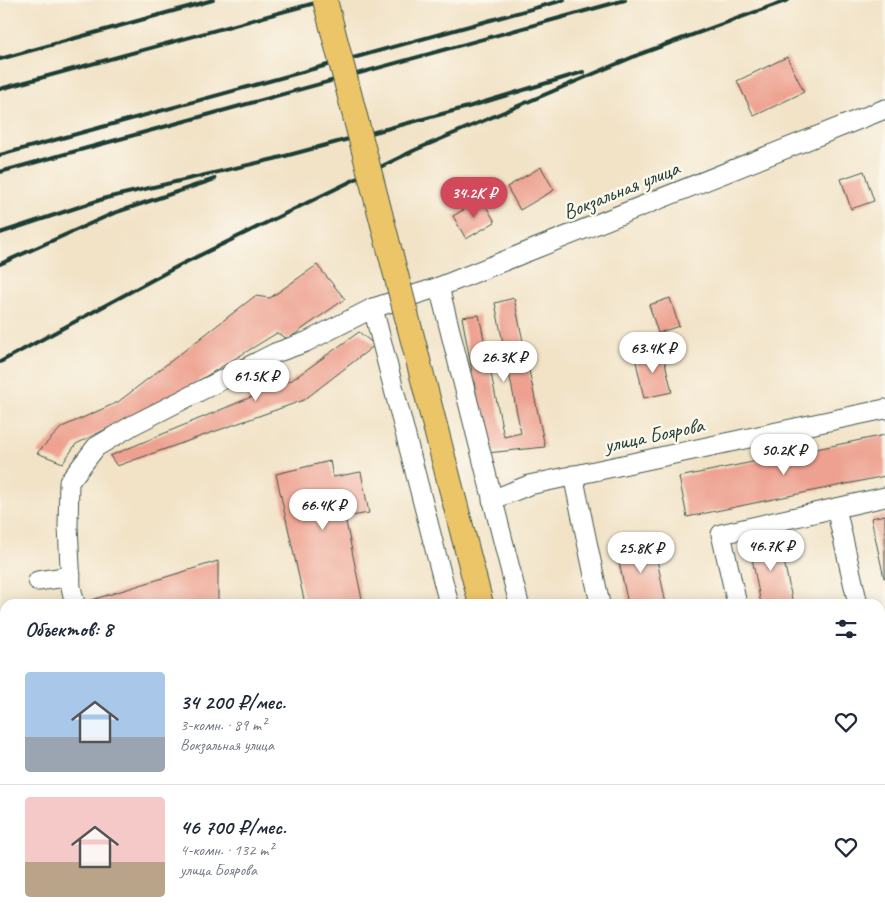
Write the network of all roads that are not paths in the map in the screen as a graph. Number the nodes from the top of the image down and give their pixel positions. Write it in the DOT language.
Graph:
graph roads {
  1 [pos="325,0"];
  2 [pos="885,109"];
  3 [pos="439,287"];
  4 [pos="372,308"];
  5 [pos="885,409"];
  6 [pos="573,475"];
  7 [pos="885,497"];
  8 [pos="492,500"];
  9 [pos="836,508"];
  10 [pos="71,576"];
  11 [pos="38,581"];
  12 [pos="74,599"];
  13 [pos="447,599"];
  14 [pos="480,599"];
  15 [pos="518,599"];
  16 [pos="599,599"];
  17 [pos="736,599"];
  18 [pos="857,599"];
  1 -- 14 [label="main road, bridge"];
  2 -- 3 [label="street, Вокзальная улица"];
  3 -- 4 [label="street, Вокзальная улица"];
  3 -- 8 [label="street"];
  4 -- 10 [label="street, Вокзальная улица"];
  4 -- 13 [label="street"];
  5 -- 6 [label="street, улица Боярова"];
  6 -- 8 [label="street, улица Боярова"];
  6 -- 16 [label="street"];
  7 -- 9 [label="street"];
  8 -- 15 [label="street"];
  9 -- 17 [label="street"];
  9 -- 18 [label="street"];
  10 -- 11 [label="street"];
  10 -- 12 [label="street, Вокзальная улица"];
}
